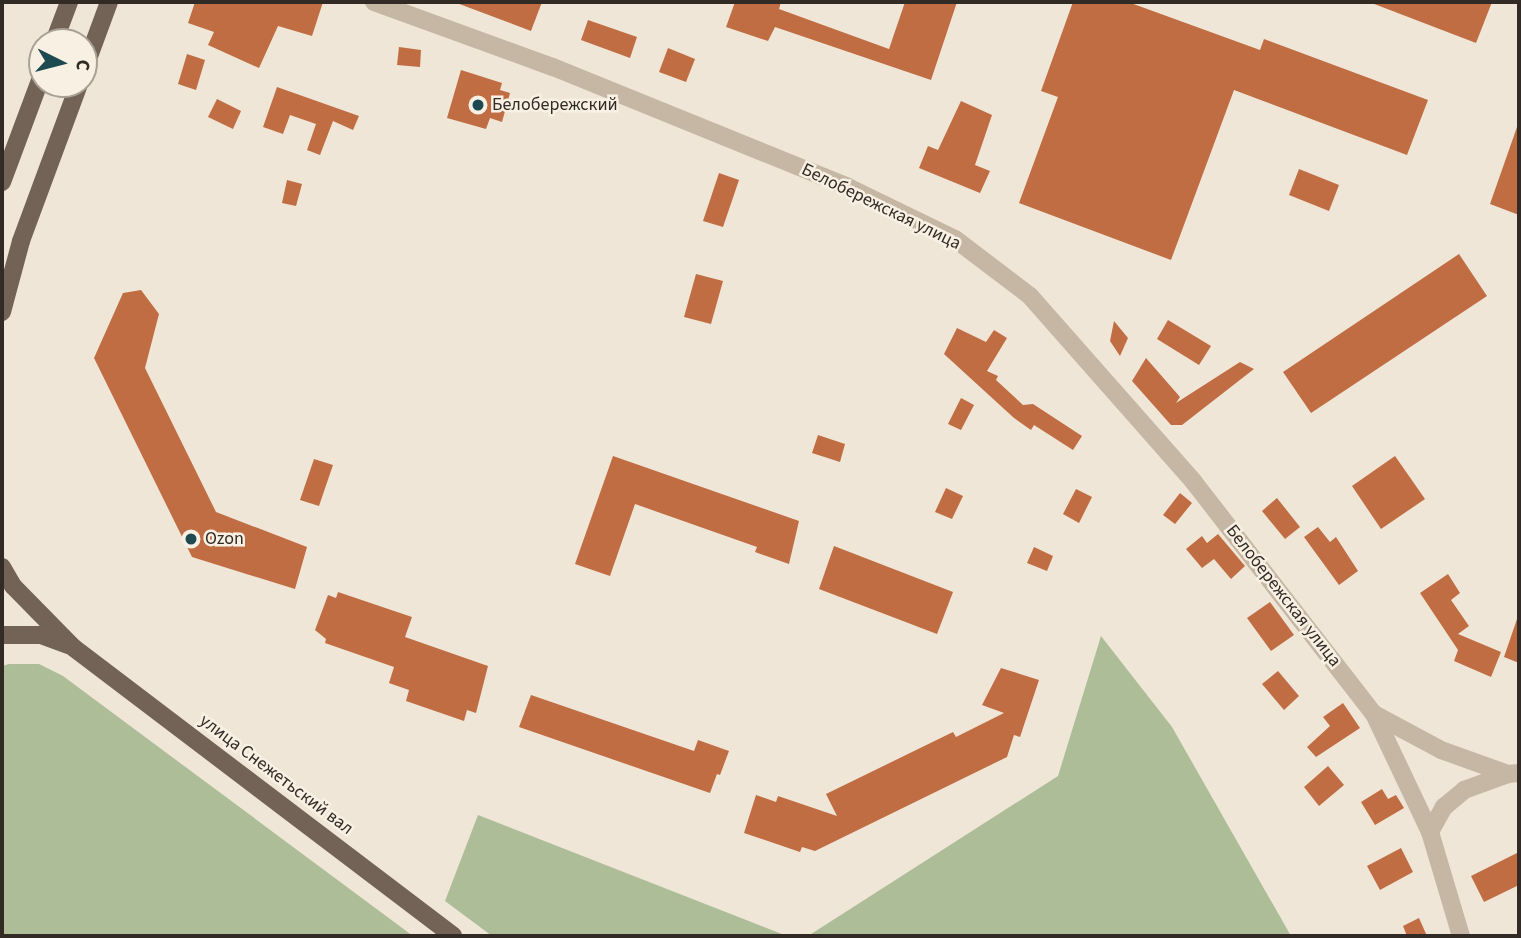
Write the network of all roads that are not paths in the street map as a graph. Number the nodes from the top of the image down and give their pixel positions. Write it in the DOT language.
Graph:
graph roads {
  1 [pos="69,2"];
  2 [pos="109,2"];
  3 [pos="374,2"];
  4 [pos="59,28"];
  5 [pos="98,31"];
  6 [pos="31,98"];
  7 [pos="74,98"];
  8 [pos="7,150"];
  9 [pos="2,182"];
  10 [pos="2,312"];
  11 [pos="2,567"];
  12 [pos="2,635"];
  13 [pos="74,648"];
  14 [pos="1374,714"];
  15 [pos="1514,773"];
  16 [pos="1430,832"];
  17 [pos="453,936"];
  18 [pos="1461,936"];
  1 -- 4 [label="main road"];
  2 -- 5 [label="main road"];
  3 -- 14 [label="street, Белобережская улица"];
  6 -- 8 [label="main road"];
  7 -- 10 [label="main road"];
  8 -- 9 [label="main road"];
  11 -- 13 [label="main road, улица Снежетьский вал"];
  12 -- 13 [label="main road, улица Снежетьский вал"];
  13 -- 17 [label="main road, улица Снежетьский вал"];
  14 -- 15 [label="street, Белобережская улица"];
  14 -- 16 [label="street, Белобережская улица"];
  15 -- 16 [label="street"];
  16 -- 18 [label="street, Белобережская улица"];
}
